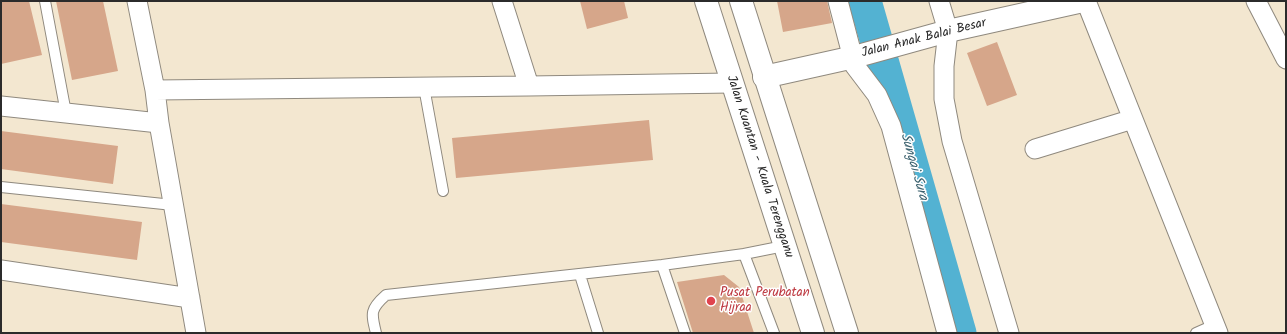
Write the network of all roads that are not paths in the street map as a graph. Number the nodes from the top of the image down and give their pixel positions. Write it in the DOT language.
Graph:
graph roads {
  1 [pos="45,1"];
  2 [pos="137,1"];
  3 [pos="502,1"];
  4 [pos="706,1"];
  5 [pos="741,1"];
  6 [pos="838,1"];
  7 [pos="939,1"];
  8 [pos="1083,1"];
  9 [pos="1086,1"];
  10 [pos="1256,1"];
  11 [pos="948,31"];
  12 [pos="858,56"];
  13 [pos="1286,59"];
  14 [pos="764,77"];
  15 [pos="731,83"];
  16 [pos="529,86"];
  17 [pos="424,87"];
  18 [pos="155,90"];
  19 [pos="1,106"];
  20 [pos="66,113"];
  21 [pos="1133,119"];
  22 [pos="159,123"];
  23 [pos="1035,149"];
  24 [pos="1,187"];
  25 [pos="443,191"];
  26 [pos="174,204"];
  27 [pos="784,246"];
  28 [pos="744,254"];
  29 [pos="662,265"];
  30 [pos="1,270"];
  31 [pos="580,275"];
  32 [pos="190,298"];
  33 [pos="1216,329"];
  34 [pos="196,333"];
  35 [pos="376,333"];
  36 [pos="598,333"];
  37 [pos="685,333"];
  38 [pos="774,333"];
  39 [pos="813,333"];
  40 [pos="847,333"];
  41 [pos="947,333"];
  42 [pos="1009,333"];
  43 [pos="1196,333"];
  1 -- 20 [label="lane"];
  2 -- 18 [label="street"];
  3 -- 16 [label="street"];
  4 -- 15 [label="main road, Jalan Kuantan - Kuala Terengganu"];
  5 -- 14 [label="main road"];
  6 -- 12 [label="street"];
  7 -- 11 [label="street"];
  8 -- 11 [label="main road, Jalan Anak Balai Besar"];
  9 -- 21 [label="street"];
  10 -- 13 [label="street"];
  11 -- 12 [label="main road, Jalan Anak Balai Besar"];
  11 -- 42 [label="street"];
  12 -- 14 [label="main road, Jalan Anak Balai Besar"];
  12 -- 41 [label="street"];
  14 -- 40 [label="main road"];
  15 -- 16 [label="street"];
  15 -- 27 [label="main road, Jalan Kuantan - Kuala Terengganu"];
  16 -- 17 [label="street"];
  17 -- 18 [label="street"];
  17 -- 25 [label="lane"];
  18 -- 22 [label="street"];
  19 -- 20 [label="street"];
  20 -- 22 [label="street"];
  21 -- 23 [label="street"];
  21 -- 33 [label="street"];
  22 -- 26 [label="street"];
  24 -- 26 [label="lane"];
  26 -- 32 [label="street"];
  27 -- 28 [label="lane"];
  27 -- 39 [label="main road, Jalan Kuantan - Kuala Terengganu"];
  28 -- 29 [label="lane"];
  28 -- 38 [label="lane"];
  29 -- 31 [label="lane"];
  29 -- 37 [label="lane"];
  30 -- 32 [label="street"];
  31 -- 35 [label="lane"];
  31 -- 36 [label="lane"];
  32 -- 34 [label="street"];
  33 -- 43 [label="lane"];
}
